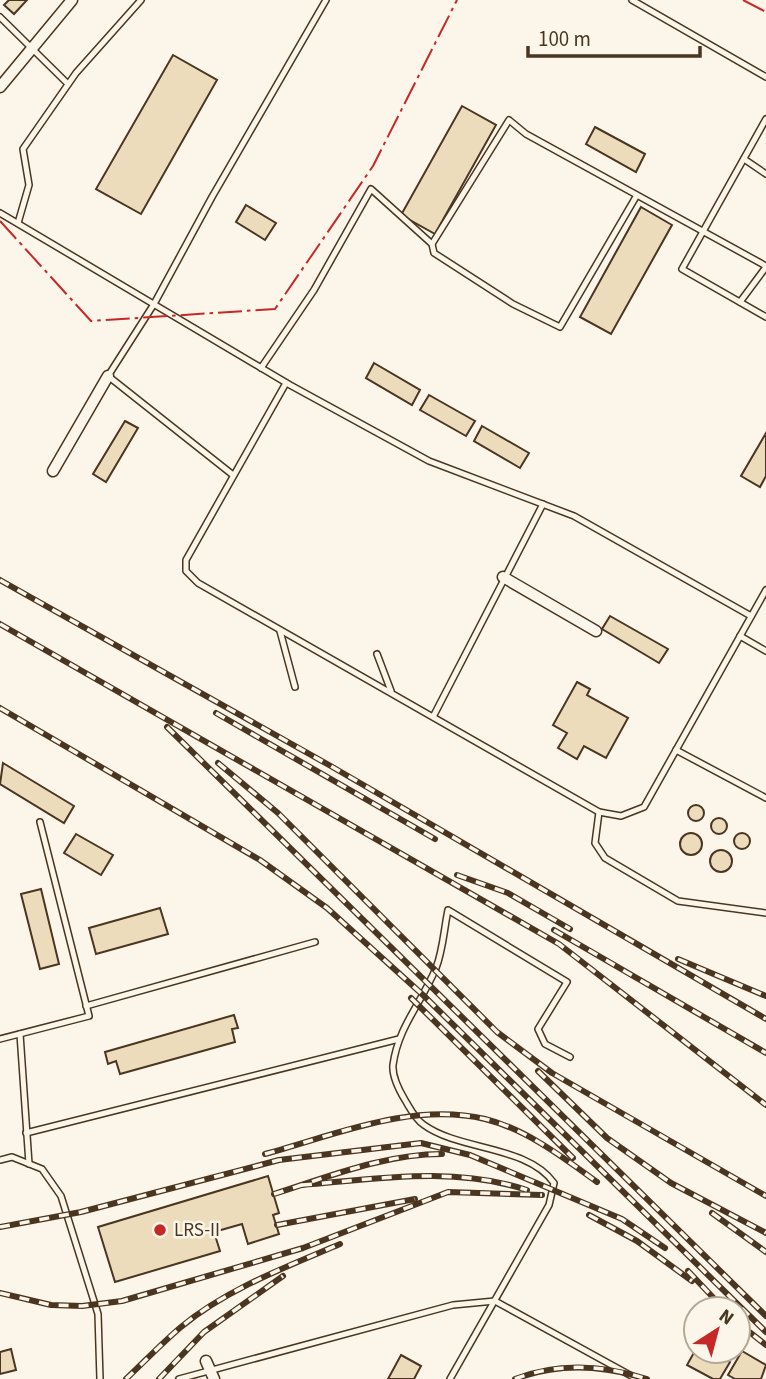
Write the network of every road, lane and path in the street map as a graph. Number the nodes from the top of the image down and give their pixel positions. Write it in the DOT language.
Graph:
graph roads {
  1 [pos="72,0"];
  2 [pos="141,0"];
  3 [pos="326,0"];
  4 [pos="632,0"];
  5 [pos="0,18"];
  6 [pos="31,48"];
  7 [pos="766,77"];
  8 [pos="68,84"];
  9 [pos="0,87"];
  10 [pos="766,119"];
  11 [pos="744,159"];
  12 [pos="766,174"];
  13 [pos="637,195"];
  14 [pos="0,213"];
  15 [pos="18,223"];
  16 [pos="703,231"];
  17 [pos="432,244"];
  18 [pos="766,266"];
  19 [pos="740,302"];
  20 [pos="154,304"];
  21 [pos="766,317"];
  22 [pos="261,368"];
  23 [pos="108,376"];
  24 [pos="286,383"];
  25 [pos="52,471"];
  26 [pos="233,475"];
  27 [pos="544,504"];
  28 [pos="503,577"];
  29 [pos="766,590"];
  30 [pos="751,617"];
  31 [pos="278,628"];
  32 [pos="596,631"];
  33 [pos="740,636"];
  34 [pos="766,651"];
  35 [pos="377,654"];
  36 [pos="295,687"];
  37 [pos="391,691"];
  38 [pos="434,715"];
  39 [pos="676,750"];
  40 [pos="766,798"];
  41 [pos="599,812"];
  42 [pos="40,822"];
  43 [pos="766,913"];
  44 [pos="315,942"];
  45 [pos="86,1006"];
  46 [pos="20,1034"];
  47 [pos="0,1039"];
  48 [pos="399,1039"];
  49 [pos="570,1057"];
  50 [pos="26,1133"];
  51 [pos="0,1160"];
  52 [pos="29,1164"];
  53 [pos="495,1301"];
  54 [pos="211,1371"];
  55 [pos="100,1379"];
  56 [pos="178,1379"];
  57 [pos="450,1379"];
  58 [pos="637,1379"];
  1 -- 6 [label="street"];
  2 -- 8 [label="lane"];
  3 -- 20 [label="lane"];
  4 -- 7 [label="lane"];
  5 -- 6 [label="lane"];
  6 -- 8 [label="lane"];
  6 -- 9 [label="street"];
  8 -- 15 [label="lane"];
  10 -- 11 [label="lane"];
  11 -- 12 [label="lane"];
  11 -- 16 [label="lane"];
  13 -- 16 [label="lane"];
  13 -- 17 [label="lane"];
  13 -- 17 [label="lane"];
  14 -- 15 [label="lane"];
  15 -- 20 [label="lane"];
  16 -- 18 [label="lane"];
  16 -- 19 [label="lane"];
  17 -- 22 [label="lane"];
  18 -- 19 [label="lane"];
  19 -- 21 [label="lane"];
  20 -- 22 [label="lane"];
  20 -- 23 [label="lane"];
  22 -- 24 [label="lane"];
  23 -- 25 [label="street"];
  23 -- 26 [label="lane"];
  24 -- 26 [label="lane"];
  24 -- 27 [label="lane"];
  26 -- 31 [label="lane"];
  27 -- 28 [label="lane"];
  27 -- 30 [label="lane"];
  28 -- 32 [label="street"];
  28 -- 38 [label="lane"];
  29 -- 30 [label="lane"];
  30 -- 33 [label="lane"];
  31 -- 36 [label="lane"];
  31 -- 37 [label="lane"];
  33 -- 34 [label="lane"];
  33 -- 39 [label="lane"];
  35 -- 37 [label="lane"];
  37 -- 38 [label="lane"];
  38 -- 41 [label="lane"];
  39 -- 40 [label="lane"];
  39 -- 41 [label="lane"];
  41 -- 43 [label="lane"];
  42 -- 45 [label="lane"];
  44 -- 45 [label="lane"];
  45 -- 46 [label="lane"];
  46 -- 47 [label="lane"];
  46 -- 50 [label="lane"];
  48 -- 49 [label="lane"];
  48 -- 50 [label="lane"];
  48 -- 53 [label="lane"];
  50 -- 52 [label="lane"];
  51 -- 52 [label="lane"];
  52 -- 55 [label="lane"];
  53 -- 54 [label="lane"];
  53 -- 57 [label="lane"];
  53 -- 58 [label="lane"];
  54 -- 56 [label="lane"];
}
